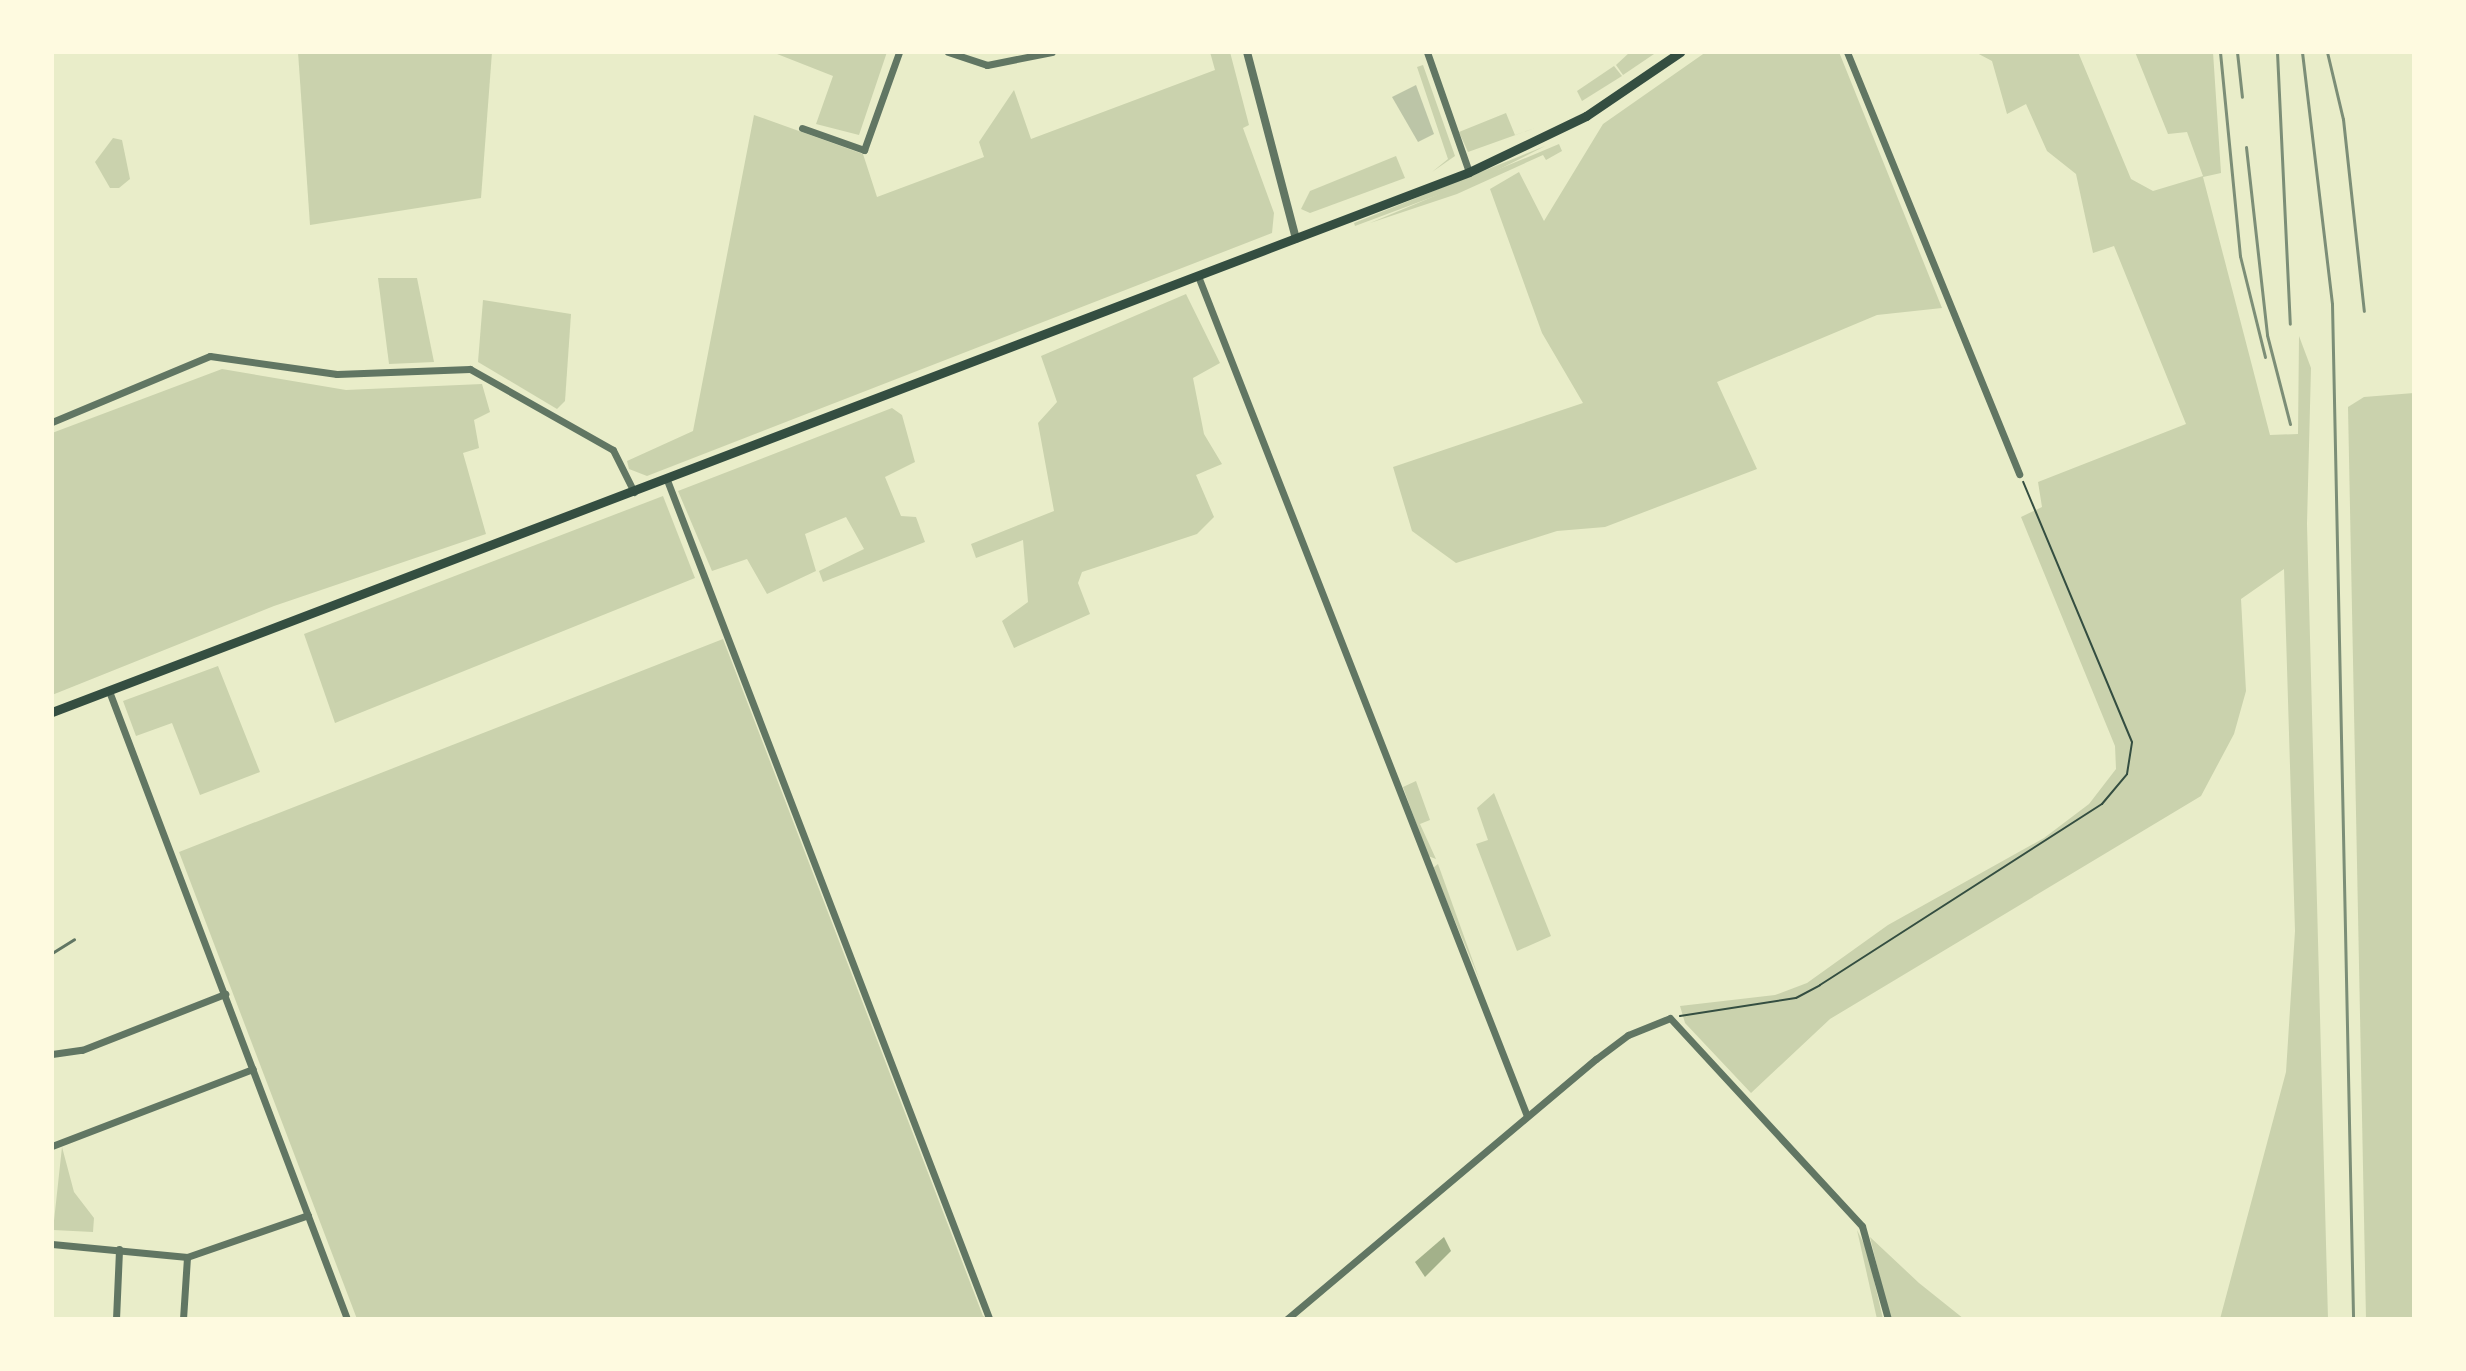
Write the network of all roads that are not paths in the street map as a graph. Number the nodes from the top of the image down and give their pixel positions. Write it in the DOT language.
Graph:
graph roads {
  1 [pos="899,52"];
  2 [pos="948,52"];
  3 [pos="1052,52"];
  4 [pos="1247,52"];
  5 [pos="1427,52"];
  6 [pos="1680,52"];
  7 [pos="1847,52"];
  8 [pos="802,128"];
  9 [pos="1469,172"];
  10 [pos="1296,239"];
  11 [pos="1198,276"];
  12 [pos="52,422"];
  13 [pos="2019,474"];
  14 [pos="667,480"];
  15 [pos="634,492"];
  16 [pos="109,691"];
  17 [pos="52,712"];
  18 [pos="74,939"];
  19 [pos="52,953"];
  20 [pos="225,994"];
  21 [pos="52,1054"];
  22 [pos="253,1069"];
  23 [pos="1527,1116"];
  24 [pos="52,1146"];
  25 [pos="308,1215"];
  26 [pos="52,1244"];
  27 [pos="119,1249"];
  28 [pos="52,1254"];
  29 [pos="187,1257"];
  30 [pos="989,1318"];
  31 [pos="116,1319"];
  32 [pos="183,1319"];
  33 [pos="347,1319"];
  34 [pos="1287,1319"];
  35 [pos="1888,1319"];
  1 -- 8 [label="street"];
  2 -- 3 [label="street"];
  4 -- 10 [label="street"];
  5 -- 9 [label="street"];
  6 -- 9 [label="main road"];
  7 -- 13 [label="street"];
  9 -- 10 [label="main road"];
  10 -- 11 [label="main road"];
  11 -- 14 [label="main road"];
  11 -- 23 [label="street"];
  12 -- 15 [label="street"];
  14 -- 15 [label="main road"];
  14 -- 30 [label="street"];
  15 -- 16 [label="main road"];
  16 -- 17 [label="main road"];
  16 -- 20 [label="street"];
  18 -- 19 [label="lane"];
  20 -- 21 [label="street"];
  20 -- 22 [label="street"];
  22 -- 24 [label="street"];
  22 -- 25 [label="street"];
  23 -- 34 [label="street"];
  23 -- 35 [label="street"];
  25 -- 29 [label="street"];
  25 -- 33 [label="street"];
  26 -- 27 [label="street"];
  26 -- 28 [label="street"];
  27 -- 29 [label="street"];
  27 -- 31 [label="street"];
  29 -- 32 [label="street"];
}
